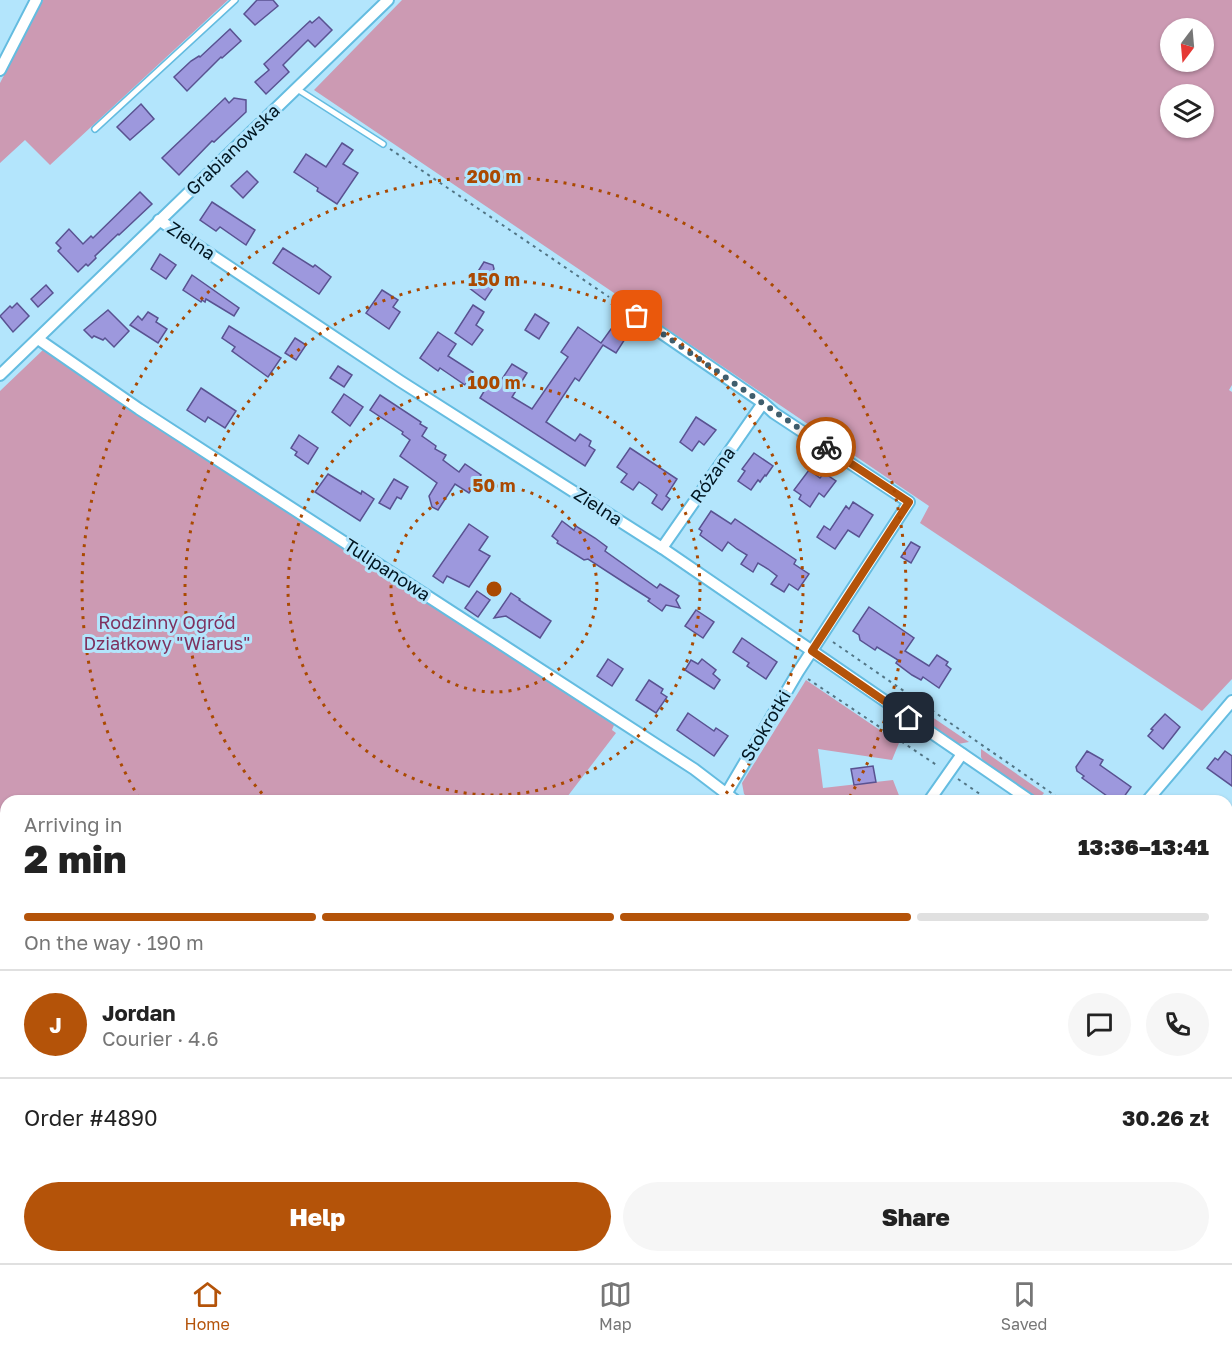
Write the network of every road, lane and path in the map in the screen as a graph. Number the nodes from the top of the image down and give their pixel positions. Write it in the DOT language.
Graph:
graph roads {
  1 [pos="36,0"];
  2 [pos="235,0"];
  3 [pos="388,0"];
  4 [pos="0,70"];
  5 [pos="297,89"];
  6 [pos="96,129"];
  7 [pos="383,144"];
  8 [pos="159,220"];
  9 [pos="619,304"];
  10 [pos="38,339"];
  11 [pos="0,375"];
  12 [pos="763,403"];
  13 [pos="662,548"];
  14 [pos="823,635"];
  15 [pos="812,651"];
  16 [pos="798,672"];
  17 [pos="1232,701"];
  18 [pos="962,754"];
  19 [pos="949,773"];
  20 [pos="722,795"];
  21 [pos="725,795"];
  22 [pos="933,795"];
  23 [pos="981,795"];
  24 [pos="1022,795"];
  25 [pos="1054,795"];
  26 [pos="1152,795"];
  1 -- 4 [label="street"];
  2 -- 6 [label="lane"];
  3 -- 5 [label="street, Grabianowska"];
  5 -- 7 [label="lane"];
  5 -- 8 [label="street, Grabianowska"];
  7 -- 9 [label="path"];
  8 -- 10 [label="street, Grabianowska"];
  8 -- 13 [label="street, Zielna"];
  9 -- 12 [label="street"];
  10 -- 11 [label="street, Grabianowska"];
  10 -- 20 [label="street, Tulipanowa"];
  12 -- 13 [label="street, Różana"];
  12 -- 14 [label="street, Stokrotki"];
  13 -- 15 [label="street, Zielna"];
  14 -- 15 [label="street, Stokrotki"];
  14 -- 25 [label="path"];
  15 -- 16 [label="street, Stokrotki"];
  15 -- 18 [label="street, Zielna"];
  16 -- 19 [label="path"];
  16 -- 21 [label="street, Stokrotki"];
  17 -- 26 [label="street"];
  18 -- 19 [label="street"];
  18 -- 24 [label="street, Zielna"];
  19 -- 22 [label="street"];
  19 -- 23 [label="path"];
}
